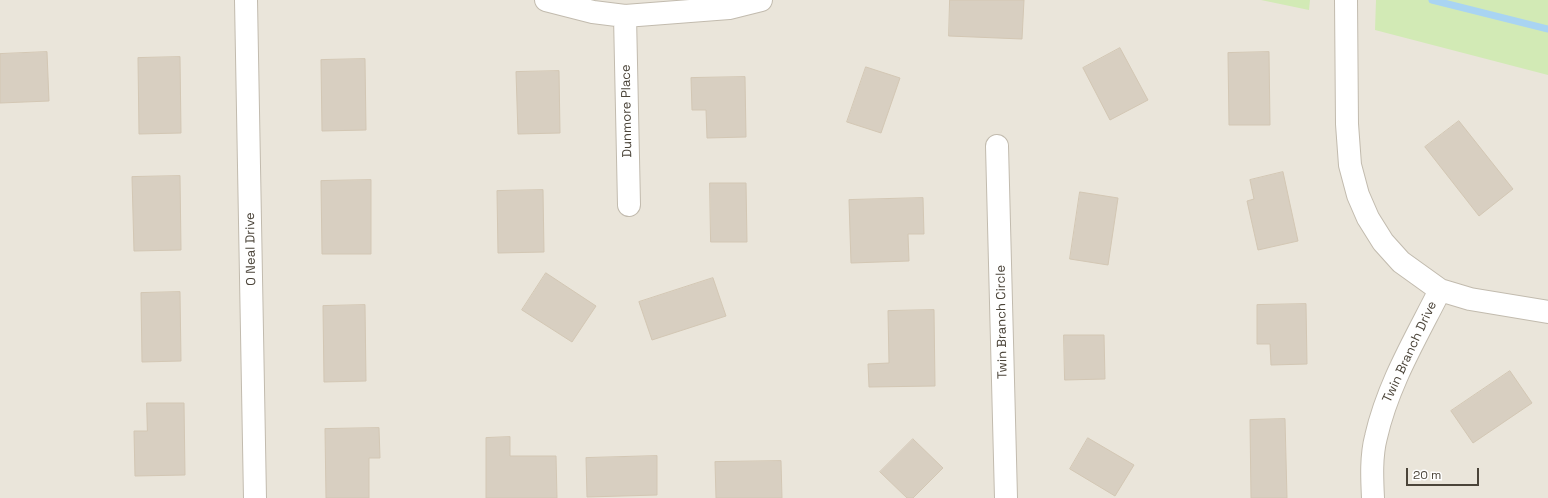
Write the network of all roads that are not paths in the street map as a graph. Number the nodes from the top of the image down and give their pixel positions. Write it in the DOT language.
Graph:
graph roads {
  1 [pos="246,0"];
  2 [pos="546,0"];
  3 [pos="761,0"];
  4 [pos="1346,0"];
  5 [pos="625,16"];
  6 [pos="998,146"];
  7 [pos="629,205"];
  8 [pos="1440,290"];
  9 [pos="1548,312"];
  10 [pos="255,498"];
  11 [pos="1006,498"];
  12 [pos="1373,498"];
  1 -- 10 [label="street, O Neal Drive"];
  2 -- 5 [label="street"];
  3 -- 5 [label="street"];
  4 -- 8 [label="street, Twin Branch Drive"];
  5 -- 7 [label="street, Dunmore Place"];
  6 -- 11 [label="street, Twin Branch Circle"];
  8 -- 9 [label="street"];
  8 -- 12 [label="street, Twin Branch Drive"];
}
